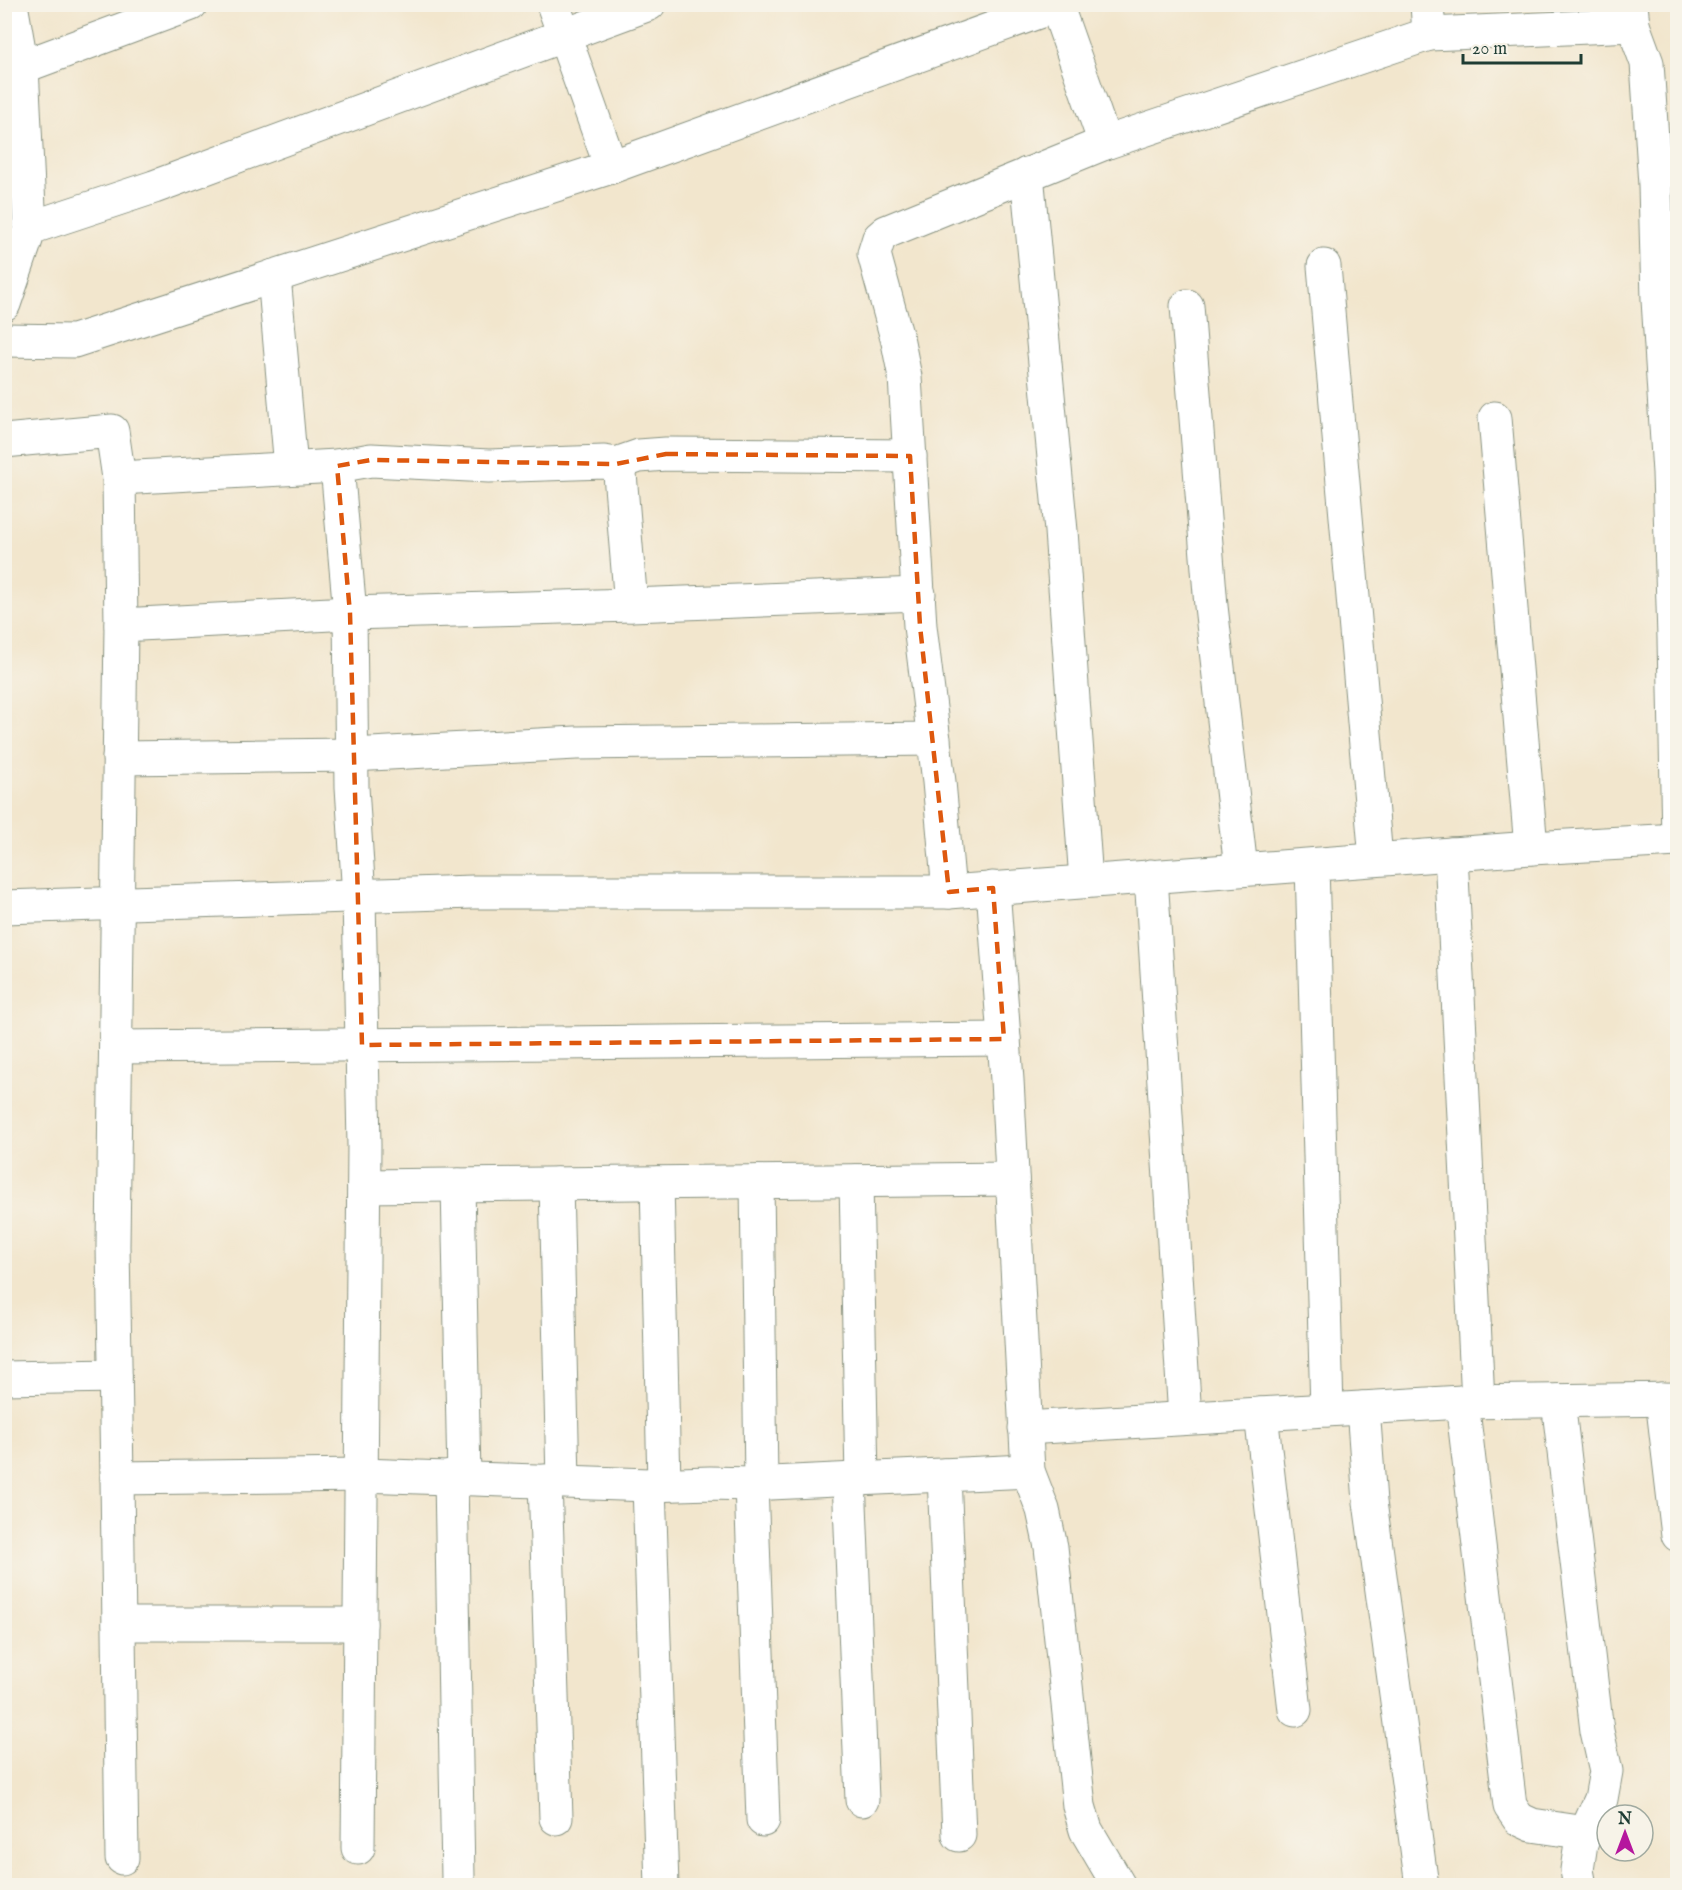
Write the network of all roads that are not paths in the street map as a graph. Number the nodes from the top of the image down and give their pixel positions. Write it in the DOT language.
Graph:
graph roads {
  1 [pos="11,4"];
  2 [pos="191,4"];
  3 [pos="553,4"];
  4 [pos="650,4"];
  5 [pos="1057,5"];
  6 [pos="1632,15"];
  7 [pos="1428,19"];
  8 [pos="564,36"];
  9 [pos="13,70"];
  10 [pos="1105,142"];
  11 [pos="611,167"];
  12 [pos="1027,174"];
  13 [pos="30,228"];
  14 [pos="1324,266"];
  15 [pos="274,276"];
  16 [pos="4,304"];
  17 [pos="1187,306"];
  18 [pos="4,340"];
  19 [pos="1495,418"];
  20 [pos="4,441"];
  21 [pos="910,456"];
  22 [pos="616,464"];
  23 [pos="337,466"];
  24 [pos="291,468"];
  25 [pos="119,478"];
  26 [pos="918,594"];
  27 [pos="631,605"];
  28 [pos="350,613"];
  29 [pos="120,625"];
  30 [pos="934,739"];
  31 [pos="352,754"];
  32 [pos="119,759"];
  33 [pos="1531,848"];
  34 [pos="1451,854"];
  35 [pos="1376,859"];
  36 [pos="1312,865"];
  37 [pos="1241,869"];
  38 [pos="1151,876"];
  39 [pos="1086,881"];
  40 [pos="993,888"];
  41 [pos="949,892"];
  42 [pos="358,897"];
  43 [pos="118,905"];
  44 [pos="4,907"];
  45 [pos="1004,1039"];
  46 [pos="362,1045"];
  47 [pos="116,1047"];
  48 [pos="1012,1179"];
  49 [pos="856,1180"];
  50 [pos="757,1182"];
  51 [pos="657,1183"];
  52 [pos="556,1184"];
  53 [pos="458,1185"];
  54 [pos="364,1186"];
  55 [pos="115,1376"];
  56 [pos="4,1378"];
  57 [pos="1670,1399"];
  58 [pos="1558,1401"];
  59 [pos="1470,1402"];
  60 [pos="1363,1408"];
  61 [pos="1327,1410"];
  62 [pos="1261,1414"];
  63 [pos="1185,1418"];
  64 [pos="1025,1428"];
  65 [pos="1028,1471"];
  66 [pos="362,1475"];
  67 [pos="944,1475"];
  68 [pos="117,1478"];
  69 [pos="457,1478"];
  70 [pos="855,1479"];
  71 [pos="554,1481"];
  72 [pos="656,1484"];
  73 [pos="756,1484"];
  74 [pos="1677,1535"];
  75 [pos="119,1624"];
  76 [pos="360,1624"];
  77 [pos="1295,1710"];
  78 [pos="862,1800"];
  79 [pos="556,1818"];
  80 [pos="763,1820"];
  81 [pos="1586,1833"];
  82 [pos="959,1835"];
  83 [pos="358,1848"];
  84 [pos="122,1858"];
  85 [pos="458,1878"];
  86 [pos="662,1886"];
  87 [pos="1119,1886"];
  88 [pos="1422,1886"];
  89 [pos="1580,1886"];
  1 -- 9 [label="street"];
  2 -- 9 [label="street"];
  3 -- 8 [label="street"];
  4 -- 8 [label="street"];
  5 -- 10 [label="street"];
  5 -- 11 [label="street"];
  6 -- 7 [label="street"];
  6 -- 33 [label="street"];
  7 -- 10 [label="street"];
  8 -- 11 [label="street"];
  8 -- 13 [label="street"];
  9 -- 13 [label="street"];
  10 -- 12 [label="street"];
  11 -- 15 [label="street"];
  12 -- 21 [label="street"];
  12 -- 39 [label="street"];
  13 -- 16 [label="street"];
  14 -- 35 [label="street"];
  15 -- 18 [label="street"];
  15 -- 24 [label="street"];
  17 -- 37 [label="street"];
  19 -- 33 [label="street"];
  20 -- 25 [label="street"];
  21 -- 22 [label="street"];
  21 -- 26 [label="street"];
  22 -- 23 [label="street"];
  22 -- 27 [label="street"];
  23 -- 24 [label="street"];
  23 -- 28 [label="street"];
  24 -- 25 [label="street"];
  25 -- 29 [label="street"];
  26 -- 27 [label="street"];
  26 -- 30 [label="street"];
  27 -- 28 [label="street"];
  28 -- 29 [label="street"];
  28 -- 31 [label="street"];
  29 -- 32 [label="street"];
  30 -- 31 [label="street"];
  30 -- 41 [label="street"];
  31 -- 32 [label="street"];
  31 -- 42 [label="street"];
  32 -- 43 [label="street"];
  33 -- 34 [label="street"];
  34 -- 35 [label="street"];
  34 -- 59 [label="street"];
  35 -- 36 [label="street"];
  36 -- 37 [label="street"];
  36 -- 61 [label="street"];
  37 -- 38 [label="street"];
  38 -- 39 [label="street"];
  38 -- 63 [label="street"];
  39 -- 40 [label="street"];
  40 -- 41 [label="street"];
  40 -- 45 [label="street"];
  41 -- 42 [label="street"];
  42 -- 43 [label="street"];
  42 -- 46 [label="street"];
  43 -- 44 [label="street"];
  43 -- 47 [label="street"];
  45 -- 46 [label="street"];
  45 -- 48 [label="street"];
  46 -- 47 [label="street"];
  46 -- 54 [label="street"];
  47 -- 55 [label="street"];
  48 -- 49 [label="street"];
  48 -- 64 [label="street"];
  49 -- 50 [label="street"];
  49 -- 70 [label="street"];
  50 -- 51 [label="street"];
  50 -- 73 [label="street"];
  51 -- 52 [label="street"];
  51 -- 72 [label="street"];
  52 -- 53 [label="street"];
  52 -- 71 [label="street"];
  53 -- 54 [label="street"];
  53 -- 69 [label="street"];
  54 -- 66 [label="street"];
  55 -- 56 [label="street"];
  55 -- 68 [label="street"];
  57 -- 58 [label="street"];
  57 -- 74 [label="street"];
  58 -- 59 [label="street"];
  58 -- 81 [label="street"];
  59 -- 60 [label="street"];
  59 -- 81 [label="street"];
  60 -- 61 [label="street"];
  60 -- 88 [label="street"];
  61 -- 62 [label="street"];
  62 -- 63 [label="street"];
  62 -- 77 [label="street"];
  63 -- 64 [label="street"];
  64 -- 65 [label="street"];
  65 -- 67 [label="street"];
  65 -- 87 [label="street"];
  66 -- 68 [label="street"];
  66 -- 69 [label="street"];
  66 -- 76 [label="street"];
  67 -- 70 [label="street"];
  67 -- 82 [label="street"];
  68 -- 75 [label="street"];
  69 -- 71 [label="street"];
  69 -- 85 [label="street"];
  70 -- 73 [label="street"];
  70 -- 78 [label="street"];
  71 -- 72 [label="street"];
  71 -- 79 [label="street"];
  72 -- 73 [label="street"];
  72 -- 86 [label="street"];
  73 -- 80 [label="street"];
  75 -- 76 [label="street"];
  75 -- 84 [label="street"];
  76 -- 83 [label="street"];
  81 -- 89 [label="street"];
}
